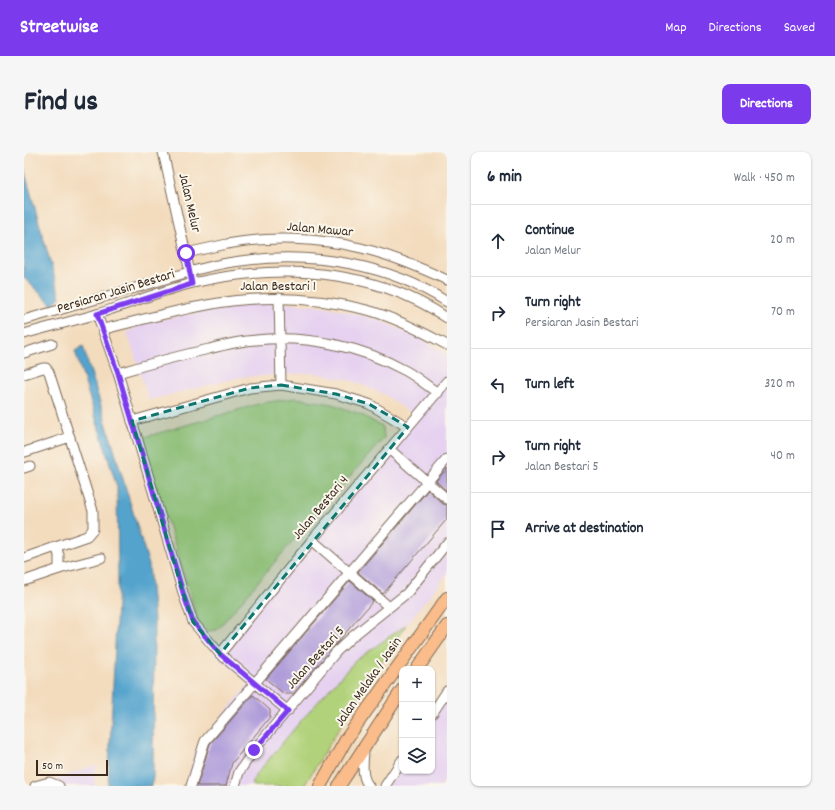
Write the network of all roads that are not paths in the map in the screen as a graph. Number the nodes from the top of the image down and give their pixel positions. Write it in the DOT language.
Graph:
graph roads {
  1 [pos="163,152"];
  2 [pos="186,253"];
  3 [pos="190,272"];
  4 [pos="447,280"];
  5 [pos="192,284"];
  6 [pos="279,298"];
  7 [pos="447,302"];
  8 [pos="97,314"];
  9 [pos="447,318"];
  10 [pos="24,320"];
  11 [pos="104,329"];
  12 [pos="24,334"];
  13 [pos="280,339"];
  14 [pos="52,344"];
  15 [pos="447,346"];
  16 [pos="24,353"];
  17 [pos="118,373"];
  18 [pos="24,374"];
  19 [pos="447,381"];
  20 [pos="281,385"];
  21 [pos="438,393"];
  22 [pos="132,421"];
  23 [pos="408,427"];
  24 [pos="70,437"];
  25 [pos="389,449"];
  26 [pos="25,452"];
  27 [pos="447,459"];
  28 [pos="428,482"];
  29 [pos="447,499"];
  30 [pos="312,540"];
  31 [pos="447,543"];
  32 [pos="56,547"];
  33 [pos="24,558"];
  34 [pos="101,558"];
  35 [pos="59,569"];
  36 [pos="350,573"];
  37 [pos="24,582"];
  38 [pos="447,598"];
  39 [pos="389,607"];
  40 [pos="447,626"];
  41 [pos="220,654"];
  42 [pos="419,666"];
  43 [pos="255,683"];
  44 [pos="447,691"];
  45 [pos="399,694"];
  46 [pos="435,709"];
  47 [pos="288,711"];
  48 [pos="364,747"];
  49 [pos="399,765"];
  50 [pos="57,785"];
  51 [pos="35,786"];
  52 [pos="191,786"];
  53 [pos="235,786"];
  54 [pos="320,786"];
  55 [pos="339,786"];
  56 [pos="369,786"];
  57 [pos="385,786"];
  1 -- 2 [label="street, Jalan Melur"];
  2 -- 3 [label="street, Jalan Melur"];
  2 -- 4 [label="street, Jalan Mawar"];
  3 -- 5 [label="street, Jalan Melur"];
  3 -- 7 [label="street, Persiaran Jasin Bestari"];
  3 -- 10 [label="street, Persiaran Jasin Bestari"];
  5 -- 8 [label="street, Persiaran Jasin Bestari"];
  5 -- 9 [label="street, Persiaran Jasin Bestari"];
  6 -- 11 [label="street, Jalan Bestari 1"];
  6 -- 13 [label="street"];
  6 -- 15 [label="street, Jalan Bestari 1"];
  8 -- 11 [label="street"];
  8 -- 12 [label="street, Persiaran Jasin Bestari"];
  11 -- 17 [label="street"];
  13 -- 17 [label="street"];
  13 -- 20 [label="street"];
  13 -- 21 [label="street"];
  14 -- 16 [label="street"];
  17 -- 22 [label="street"];
  18 -- 24 [label="street"];
  19 -- 21 [label="street, Jalan Bestari 4"];
  20 -- 22 [label="street"];
  20 -- 23 [label="street"];
  21 -- 23 [label="street, Jalan Bestari 4"];
  22 -- 41 [label="street"];
  23 -- 25 [label="street, Jalan Bestari 4"];
  24 -- 26 [label="street"];
  24 -- 32 [label="street"];
  25 -- 28 [label="street"];
  25 -- 30 [label="street, Jalan Bestari 4"];
  27 -- 28 [label="street"];
  28 -- 29 [label="street"];
  28 -- 36 [label="street"];
  30 -- 36 [label="street"];
  30 -- 41 [label="street, Jalan Bestari 4"];
  31 -- 39 [label="street, Jalan Bestari 5"];
  32 -- 33 [label="street"];
  32 -- 35 [label="street"];
  34 -- 35 [label="street"];
  35 -- 37 [label="street"];
  36 -- 39 [label="street"];
  36 -- 43 [label="street"];
  38 -- 54 [label="main road, Jalan Melaka / Jasin"];
  39 -- 47 [label="street, Jalan Bestari 5"];
  40 -- 42 [label="main road"];
  41 -- 43 [label="street"];
  43 -- 47 [label="street"];
  43 -- 52 [label="street"];
  44 -- 46 [label="street"];
  45 -- 48 [label="main road"];
  47 -- 53 [label="street, Jalan Bestari 5"];
  48 -- 55 [label="main road"];
  48 -- 56 [label="street"];
  49 -- 57 [label="street"];
  50 -- 51 [label="street"];
}
